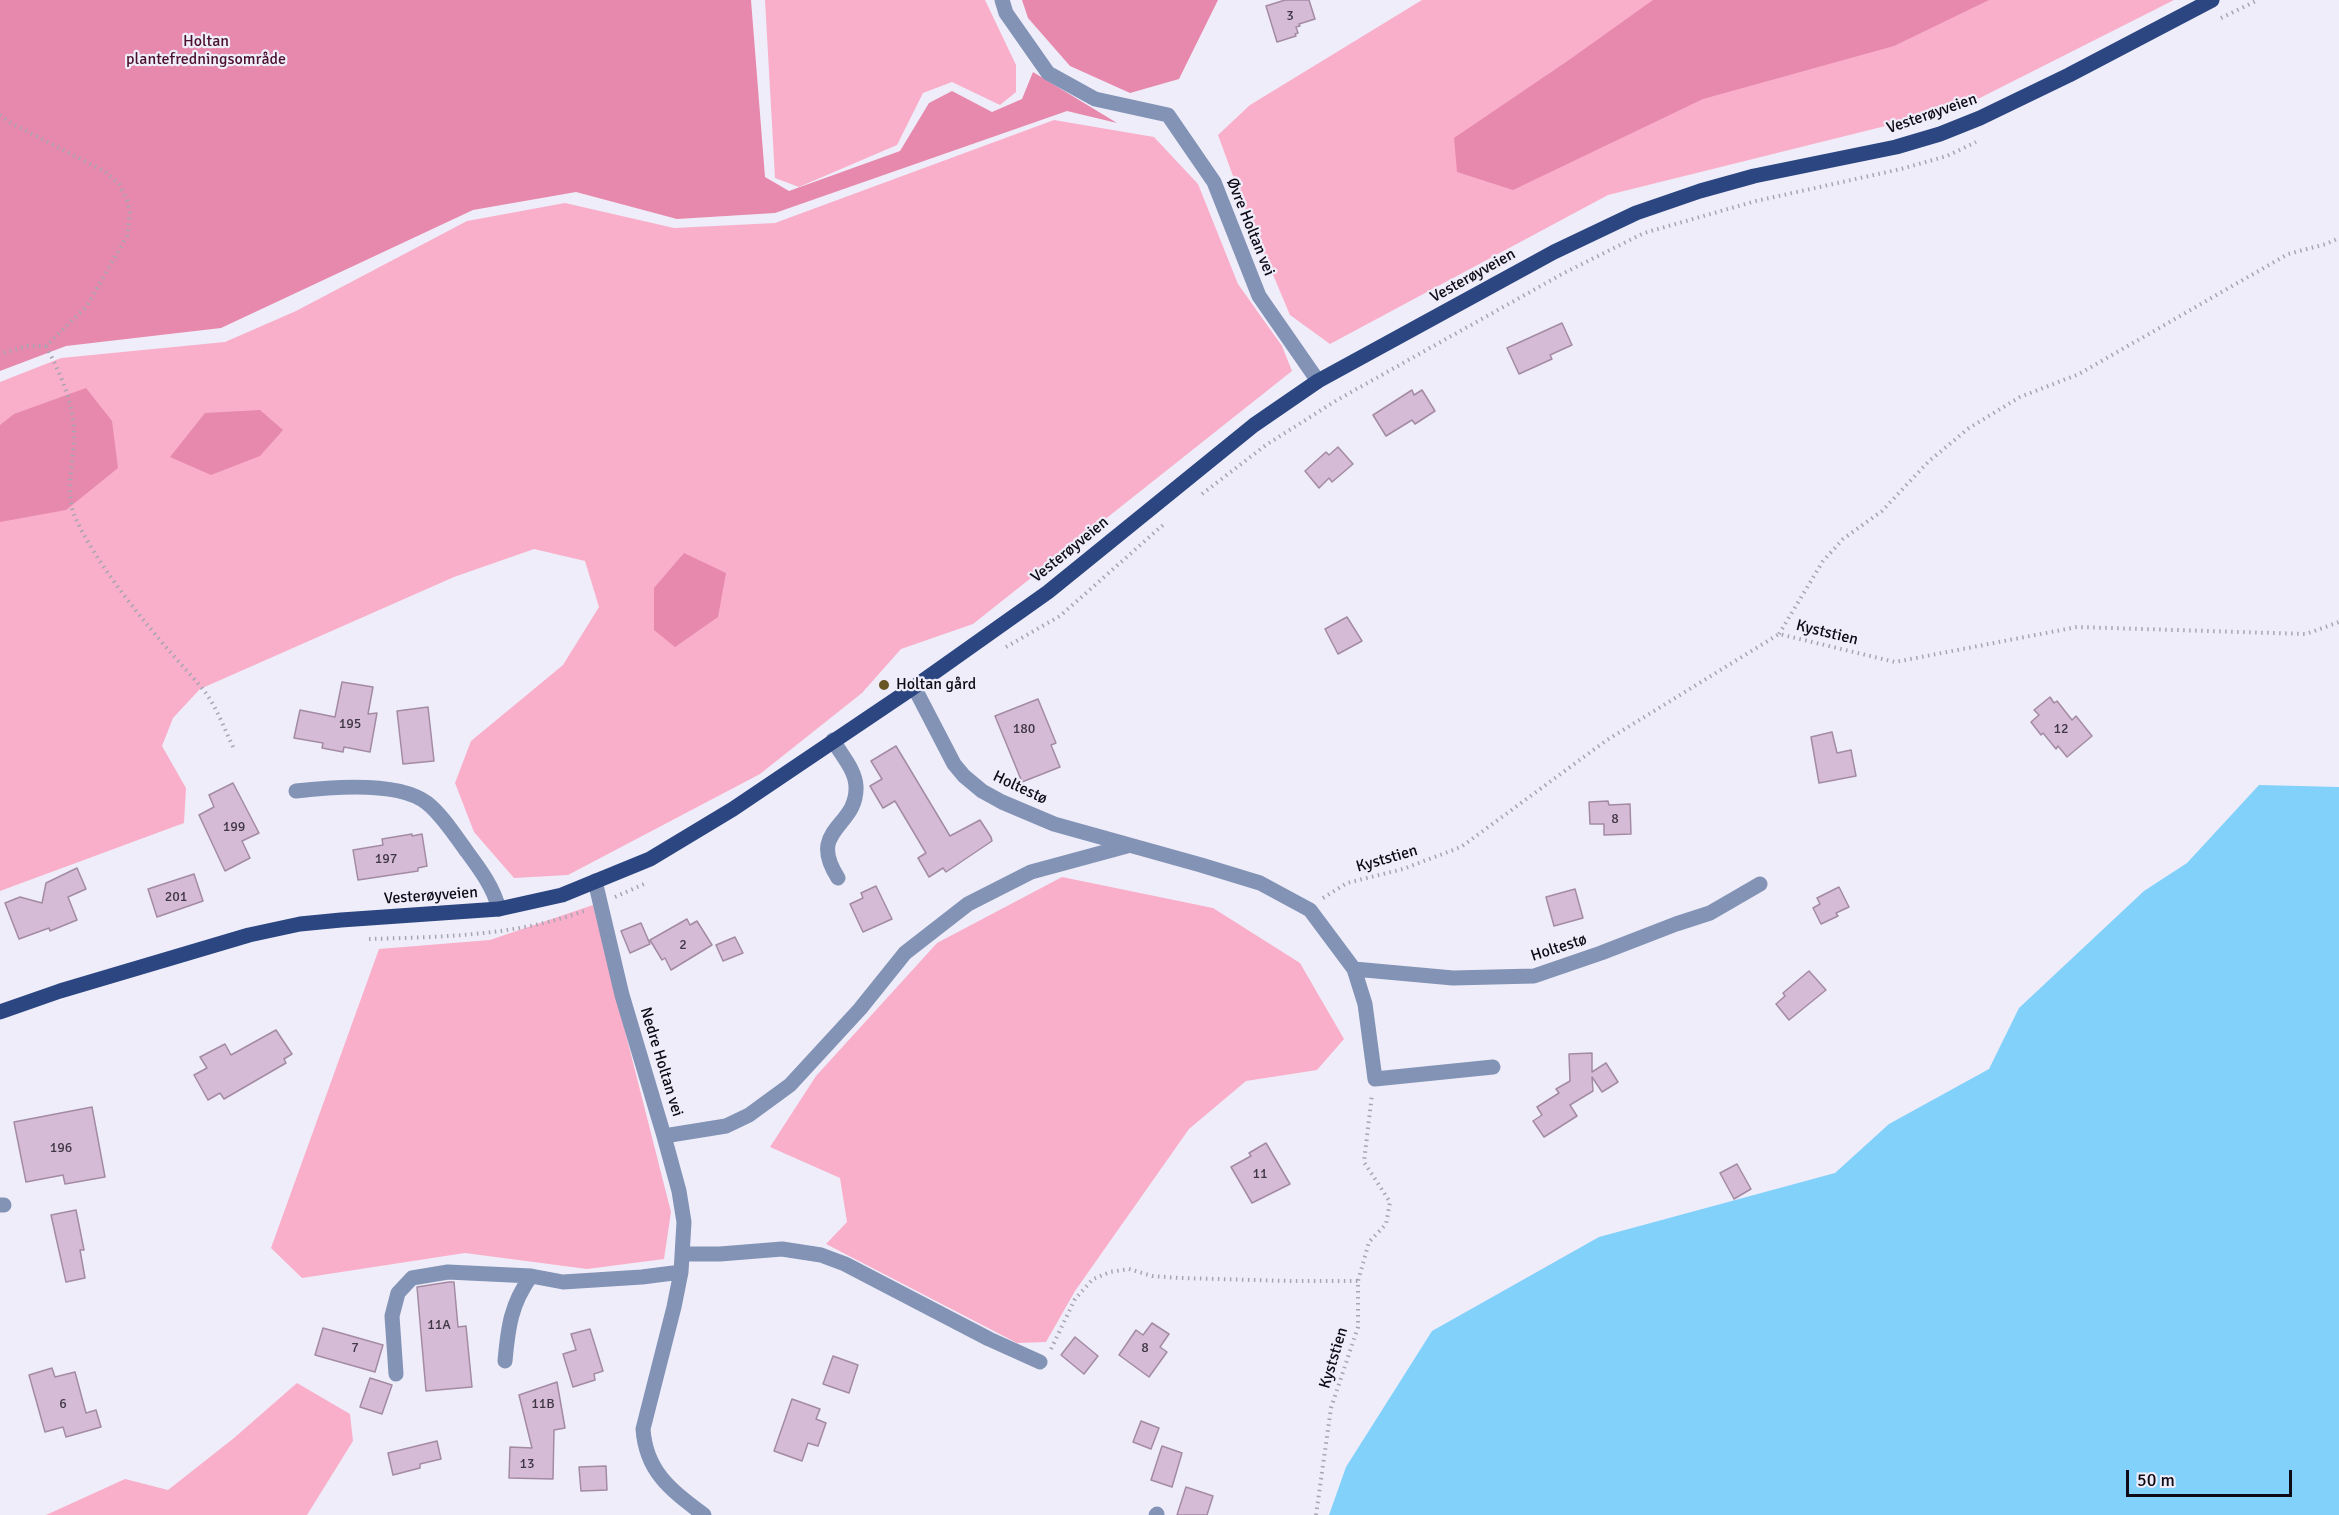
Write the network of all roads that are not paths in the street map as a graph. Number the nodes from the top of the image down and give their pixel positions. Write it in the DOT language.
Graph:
graph roads {
  1 [pos="1002,0"];
  2 [pos="2212,0"];
  3 [pos="1318,381"];
  4 [pos="914,687"];
  5 [pos="833,740"];
  6 [pos="296,791"];
  7 [pos="1128,845"];
  8 [pos="838,878"];
  9 [pos="595,881"];
  10 [pos="1760,884"];
  11 [pos="499,909"];
  12 [pos="1354,969"];
  13 [pos="0,1012"];
  14 [pos="1493,1067"];
  15 [pos="664,1136"];
  16 [pos="682,1254"];
  17 [pos="681,1272"];
  18 [pos="531,1276"];
  19 [pos="505,1360"];
  20 [pos="1040,1362"];
  21 [pos="396,1374"];
  22 [pos="704,1515"];
  1 -- 3 [label="street, Øvre Holtan vei"];
  2 -- 3 [label="main road, Vesterøyveien"];
  3 -- 4 [label="main road, Vesterøyveien"];
  4 -- 5 [label="main road, Vesterøyveien"];
  4 -- 7 [label="street, Holtestø"];
  5 -- 8 [label="street"];
  5 -- 9 [label="main road, Vesterøyveien"];
  6 -- 11 [label="street"];
  7 -- 12 [label="street, Holtestø"];
  7 -- 15 [label="street"];
  9 -- 11 [label="main road, Vesterøyveien"];
  9 -- 15 [label="street, Nedre Holtan vei"];
  10 -- 12 [label="street, Holtestø"];
  11 -- 13 [label="main road, Vesterøyveien"];
  12 -- 14 [label="street, Holtestø"];
  15 -- 16 [label="street, Nedre Holtan vei"];
  16 -- 17 [label="street, Nedre Holtan vei"];
  16 -- 20 [label="street"];
  17 -- 18 [label="street"];
  17 -- 22 [label="street, Nedre Holtan vei"];
  18 -- 19 [label="street"];
  18 -- 21 [label="street"];
}
